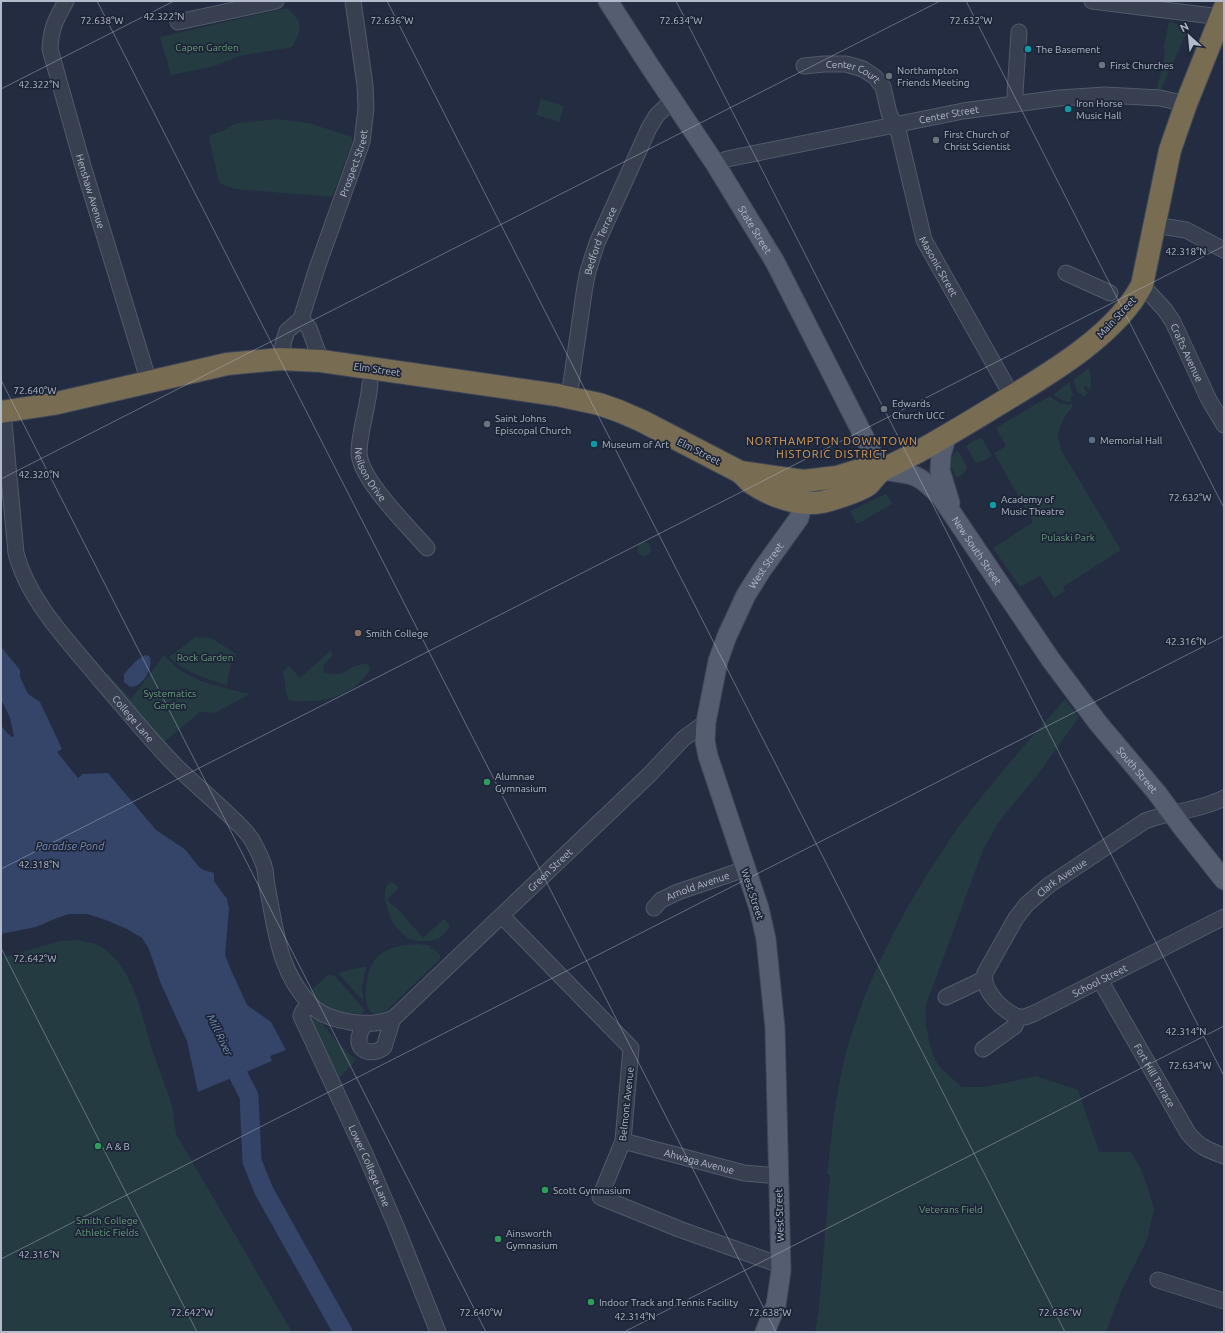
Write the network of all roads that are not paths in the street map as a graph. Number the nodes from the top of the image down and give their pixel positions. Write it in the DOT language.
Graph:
graph roads {
  1 [pos="66,1"];
  2 [pos="276,1"];
  3 [pos="353,1"];
  4 [pos="608,1"];
  5 [pos="1092,1"];
  6 [pos="1222,13"];
  7 [pos="178,22"];
  8 [pos="1019,32"];
  9 [pos="804,66"];
  10 [pos="673,100"];
  11 [pos="1016,104"];
  12 [pos="1186,104"];
  13 [pos="895,125"];
  14 [pos="716,165"];
  15 [pos="1156,225"];
  16 [pos="1224,250"];
  17 [pos="1066,273"];
  18 [pos="1142,285"];
  19 [pos="1110,293"];
  20 [pos="301,319"];
  21 [pos="280,359"];
  22 [pos="321,361"];
  23 [pos="149,382"];
  24 [pos="370,384"];
  25 [pos="1012,396"];
  26 [pos="569,397"];
  27 [pos="2,412"];
  28 [pos="1224,425"];
  29 [pos="947,435"];
  30 [pos="881,470"];
  31 [pos="803,492"];
  32 [pos="954,513"];
  33 [pos="427,548"];
  34 [pos="1051,660"];
  35 [pos="706,722"];
  36 [pos="1224,798"];
  37 [pos="745,868"];
  38 [pos="1220,868"];
  39 [pos="654,908"];
  40 [pos="502,916"];
  41 [pos="1224,917"];
  42 [pos="984,979"];
  43 [pos="1100,980"];
  44 [pos="946,997"];
  45 [pos="310,1004"];
  46 [pos="1018,1017"];
  47 [pos="393,1018"];
  48 [pos="367,1023"];
  49 [pos="983,1049"];
  50 [pos="623,1141"];
  51 [pos="1224,1156"];
  52 [pos="778,1176"];
  53 [pos="780,1265"];
  54 [pos="1158,1280"];
  55 [pos="1224,1301"];
  56 [pos="438,1332"];
  57 [pos="765,1332"];
  1 -- 23 [label="street, Henshaw Avenue"];
  2 -- 7 [label="street"];
  3 -- 20 [label="street, Prospect Street"];
  4 -- 10 [label="main road, State Street"];
  5 -- 6 [label="street"];
  6 -- 12 [label="highway, Main Street"];
  8 -- 11 [label="street"];
  9 -- 13 [label="street, Center Court"];
  10 -- 14 [label="main road, State Street"];
  10 -- 26 [label="street, Bedford Terrace"];
  11 -- 12 [label="street, Center Street"];
  11 -- 13 [label="street, Center Street"];
  12 -- 15 [label="highway, Main Street"];
  13 -- 14 [label="street, Center Street"];
  13 -- 25 [label="street, Masonic Street"];
  14 -- 30 [label="main road, State Street"];
  15 -- 16 [label="street"];
  15 -- 18 [label="highway, Main Street"];
  17 -- 19 [label="street"];
  18 -- 25 [label="highway, Main Street"];
  18 -- 28 [label="street, Crafts Avenue"];
  20 -- 21 [label="street, Prospect Street"];
  20 -- 22 [label="street"];
  21 -- 22 [label="highway, Elm Street"];
  21 -- 23 [label="highway, Elm Street"];
  22 -- 26 [label="highway, Elm Street"];
  23 -- 27 [label="highway, Elm Street"];
  24 -- 33 [label="street, Neilson Drive"];
  25 -- 29 [label="highway, Main Street"];
  26 -- 31 [label="highway, Elm Street"];
  27 -- 45 [label="street, College Lane"];
  29 -- 30 [label="highway, Main Street"];
  29 -- 32 [label="main road"];
  30 -- 31 [label="highway, Main Street"];
  30 -- 32 [label="main road, New South Street"];
  31 -- 35 [label="main road, West Street"];
  32 -- 34 [label="main road, New South Street"];
  34 -- 38 [label="main road, South Street, bridge"];
  35 -- 37 [label="main road, West Street"];
  35 -- 40 [label="street, Green Street"];
  36 -- 42 [label="street, Clark Avenue"];
  37 -- 39 [label="street, Arnold Avenue"];
  37 -- 52 [label="main road, West Street"];
  40 -- 47 [label="street, Green Street"];
  40 -- 50 [label="street, Belmont Avenue"];
  41 -- 43 [label="street, School Street"];
  42 -- 44 [label="street"];
  42 -- 46 [label="street"];
  43 -- 46 [label="street, School Street"];
  43 -- 51 [label="street, Fort Hill Terrace"];
  45 -- 48 [label="street, Green Street"];
  45 -- 56 [label="street, Lower College Lane"];
  46 -- 49 [label="street"];
  47 -- 48 [label="street, Green Street"];
  47 -- 48 [label="street"];
  50 -- 52 [label="street, Ahwaga Avenue"];
  50 -- 53 [label="street, Belmont Avenue"];
  52 -- 53 [label="main road, West Street"];
  53 -- 57 [label="main road, West Street"];
  54 -- 55 [label="street"];
}
